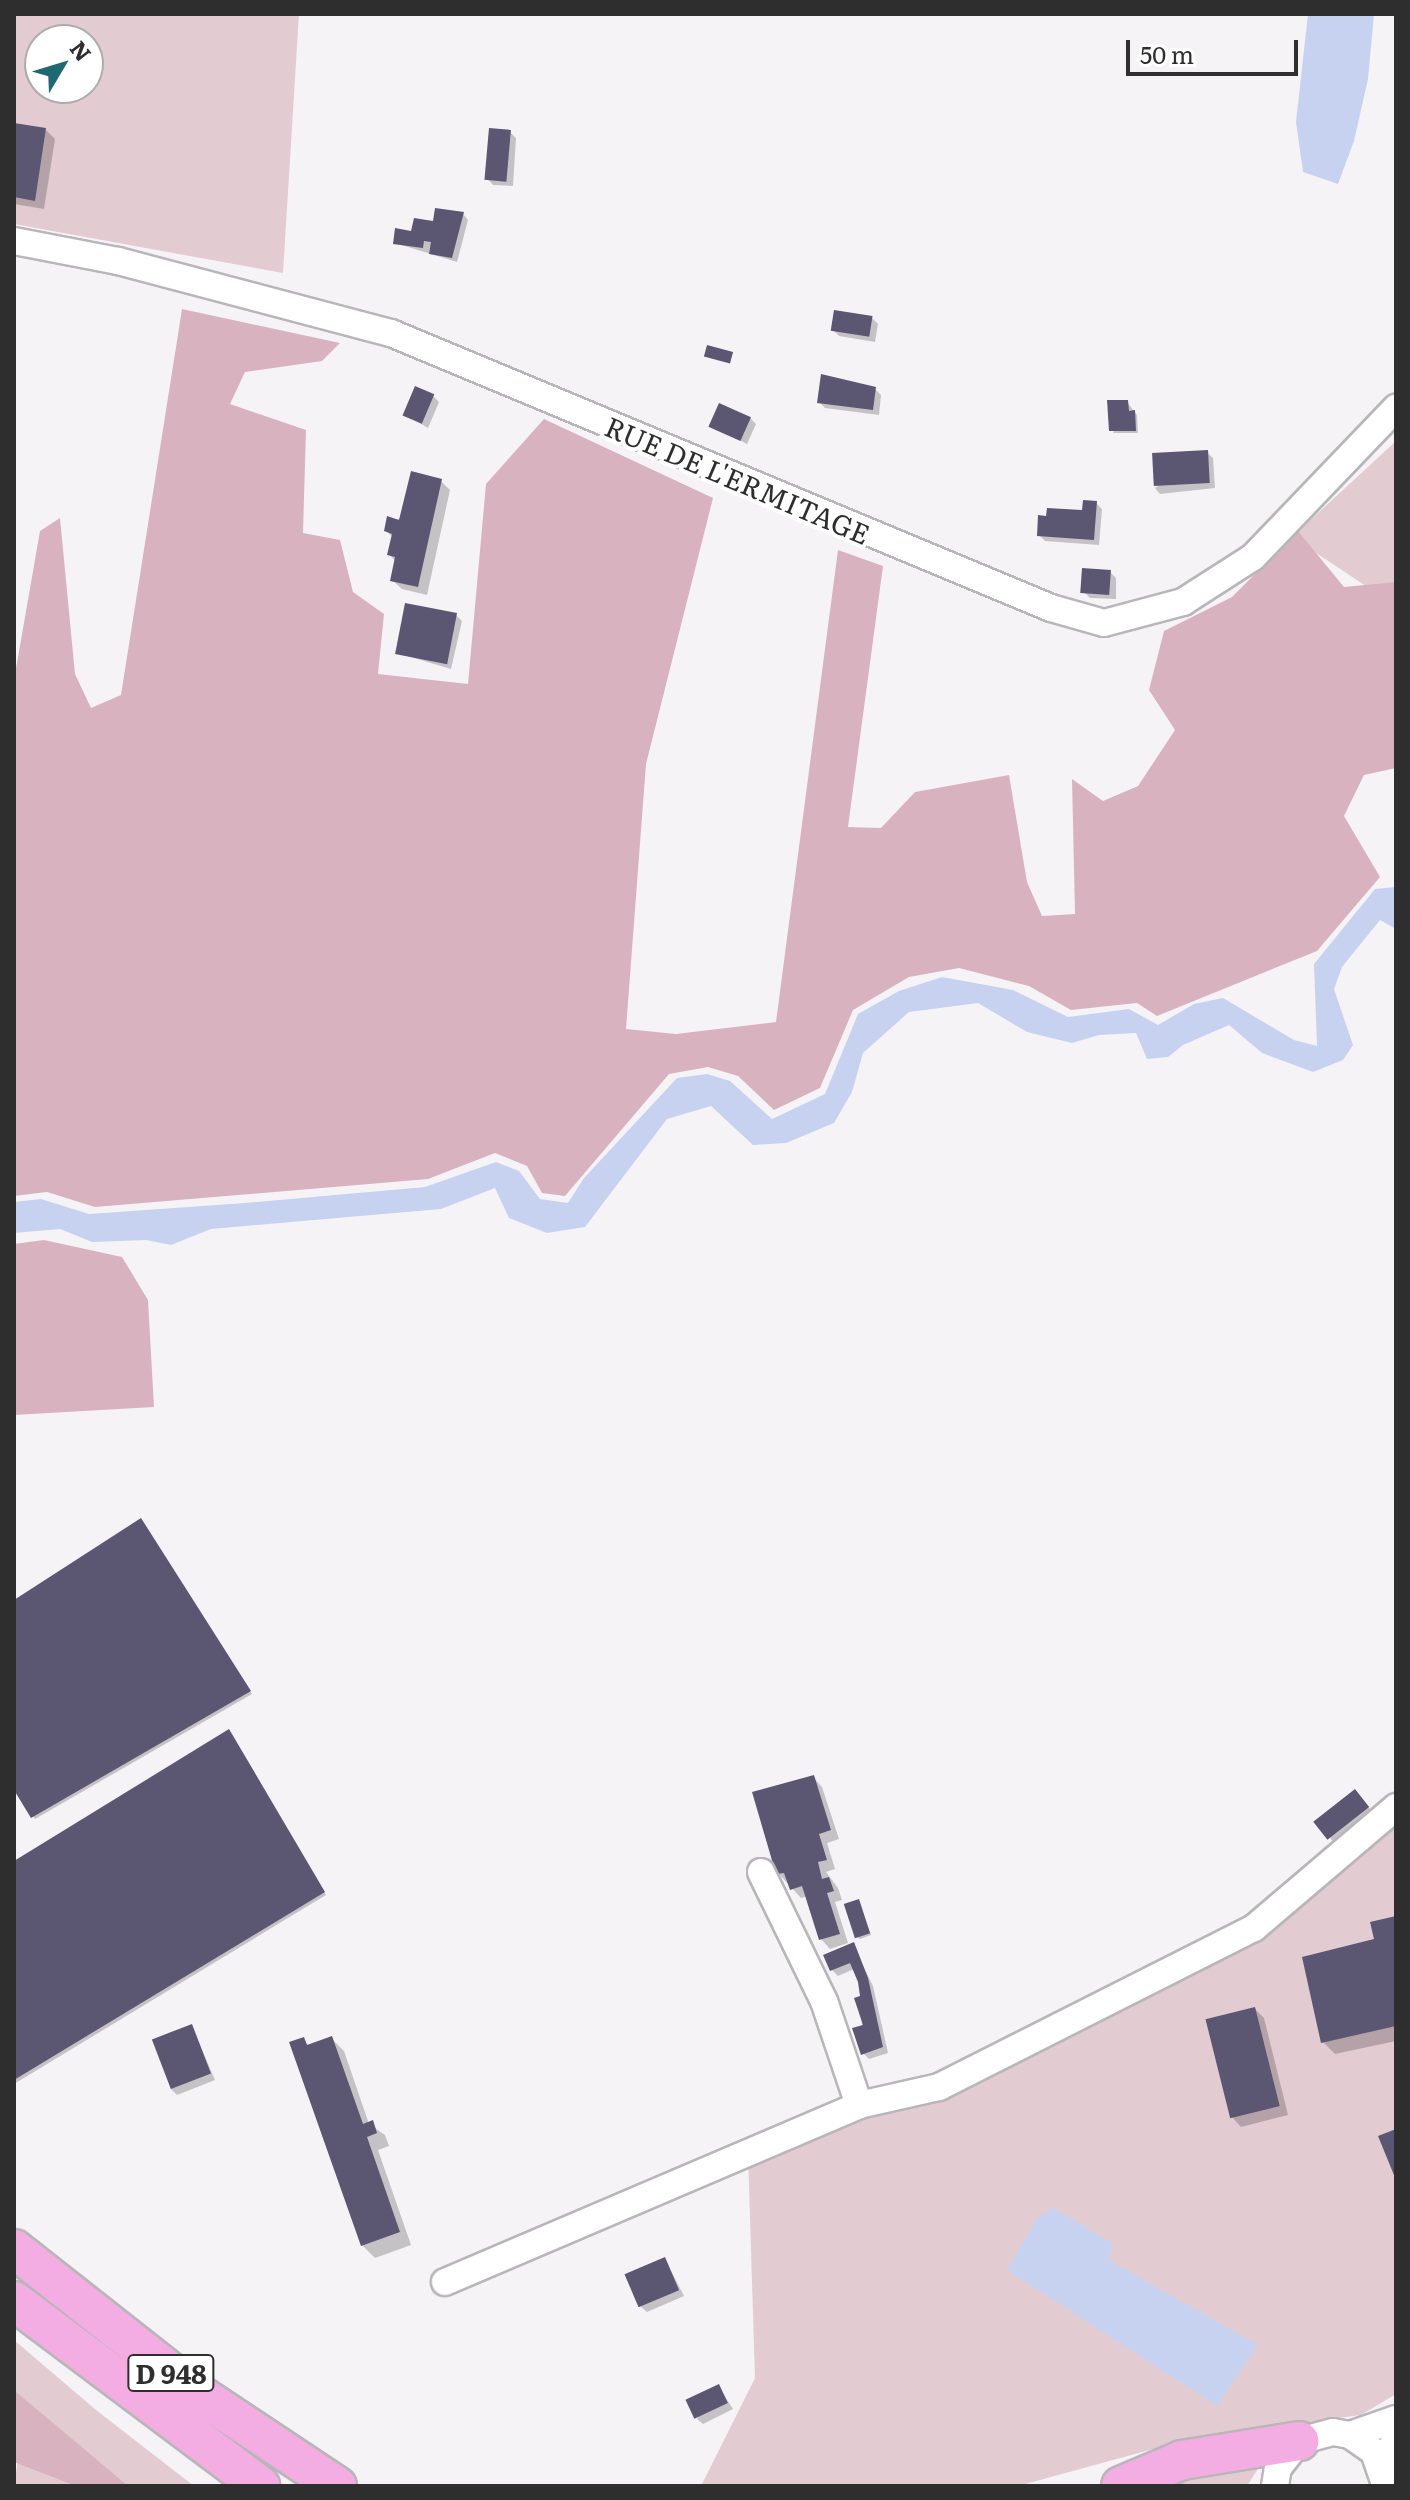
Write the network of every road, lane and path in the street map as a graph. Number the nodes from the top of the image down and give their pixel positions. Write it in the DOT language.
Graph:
graph roads {
  1 [pos="14,241"];
  2 [pos="1396,408"];
  3 [pos="1396,1807"];
  4 [pos="761,1872"];
  5 [pos="859,2105"];
  6 [pos="14,2249"];
  7 [pos="445,2282"];
  8 [pos="14,2301"];
  9 [pos="133,2395"];
  10 [pos="1396,2419"];
  11 [pos="1350,2435"];
  12 [pos="1396,2439"];
  13 [pos="1299,2441"];
  14 [pos="1384,2475"];
  15 [pos="234,2486"];
  16 [pos="260,2486"];
  17 [pos="337,2486"];
  18 [pos="1121,2486"];
  19 [pos="1274,2486"];
  1 -- 2 [label="street, RUE DE L'ERMITAGE"];
  3 -- 5 [label="street"];
  4 -- 5 [label="street"];
  5 -- 7 [label="street"];
  6 -- 17 [label="highway, D 948"];
  8 -- 9 [label="highway, D 948"];
  9 -- 15 [label="highway"];
  9 -- 16 [label="highway, D 948"];
  10 -- 11 [label="street"];
  11 -- 13 [label="street"];
  11 -- 14 [label="street"];
  12 -- 14 [label="street"];
  13 -- 18 [label="highway"];
  13 -- 19 [label="street"];
}
